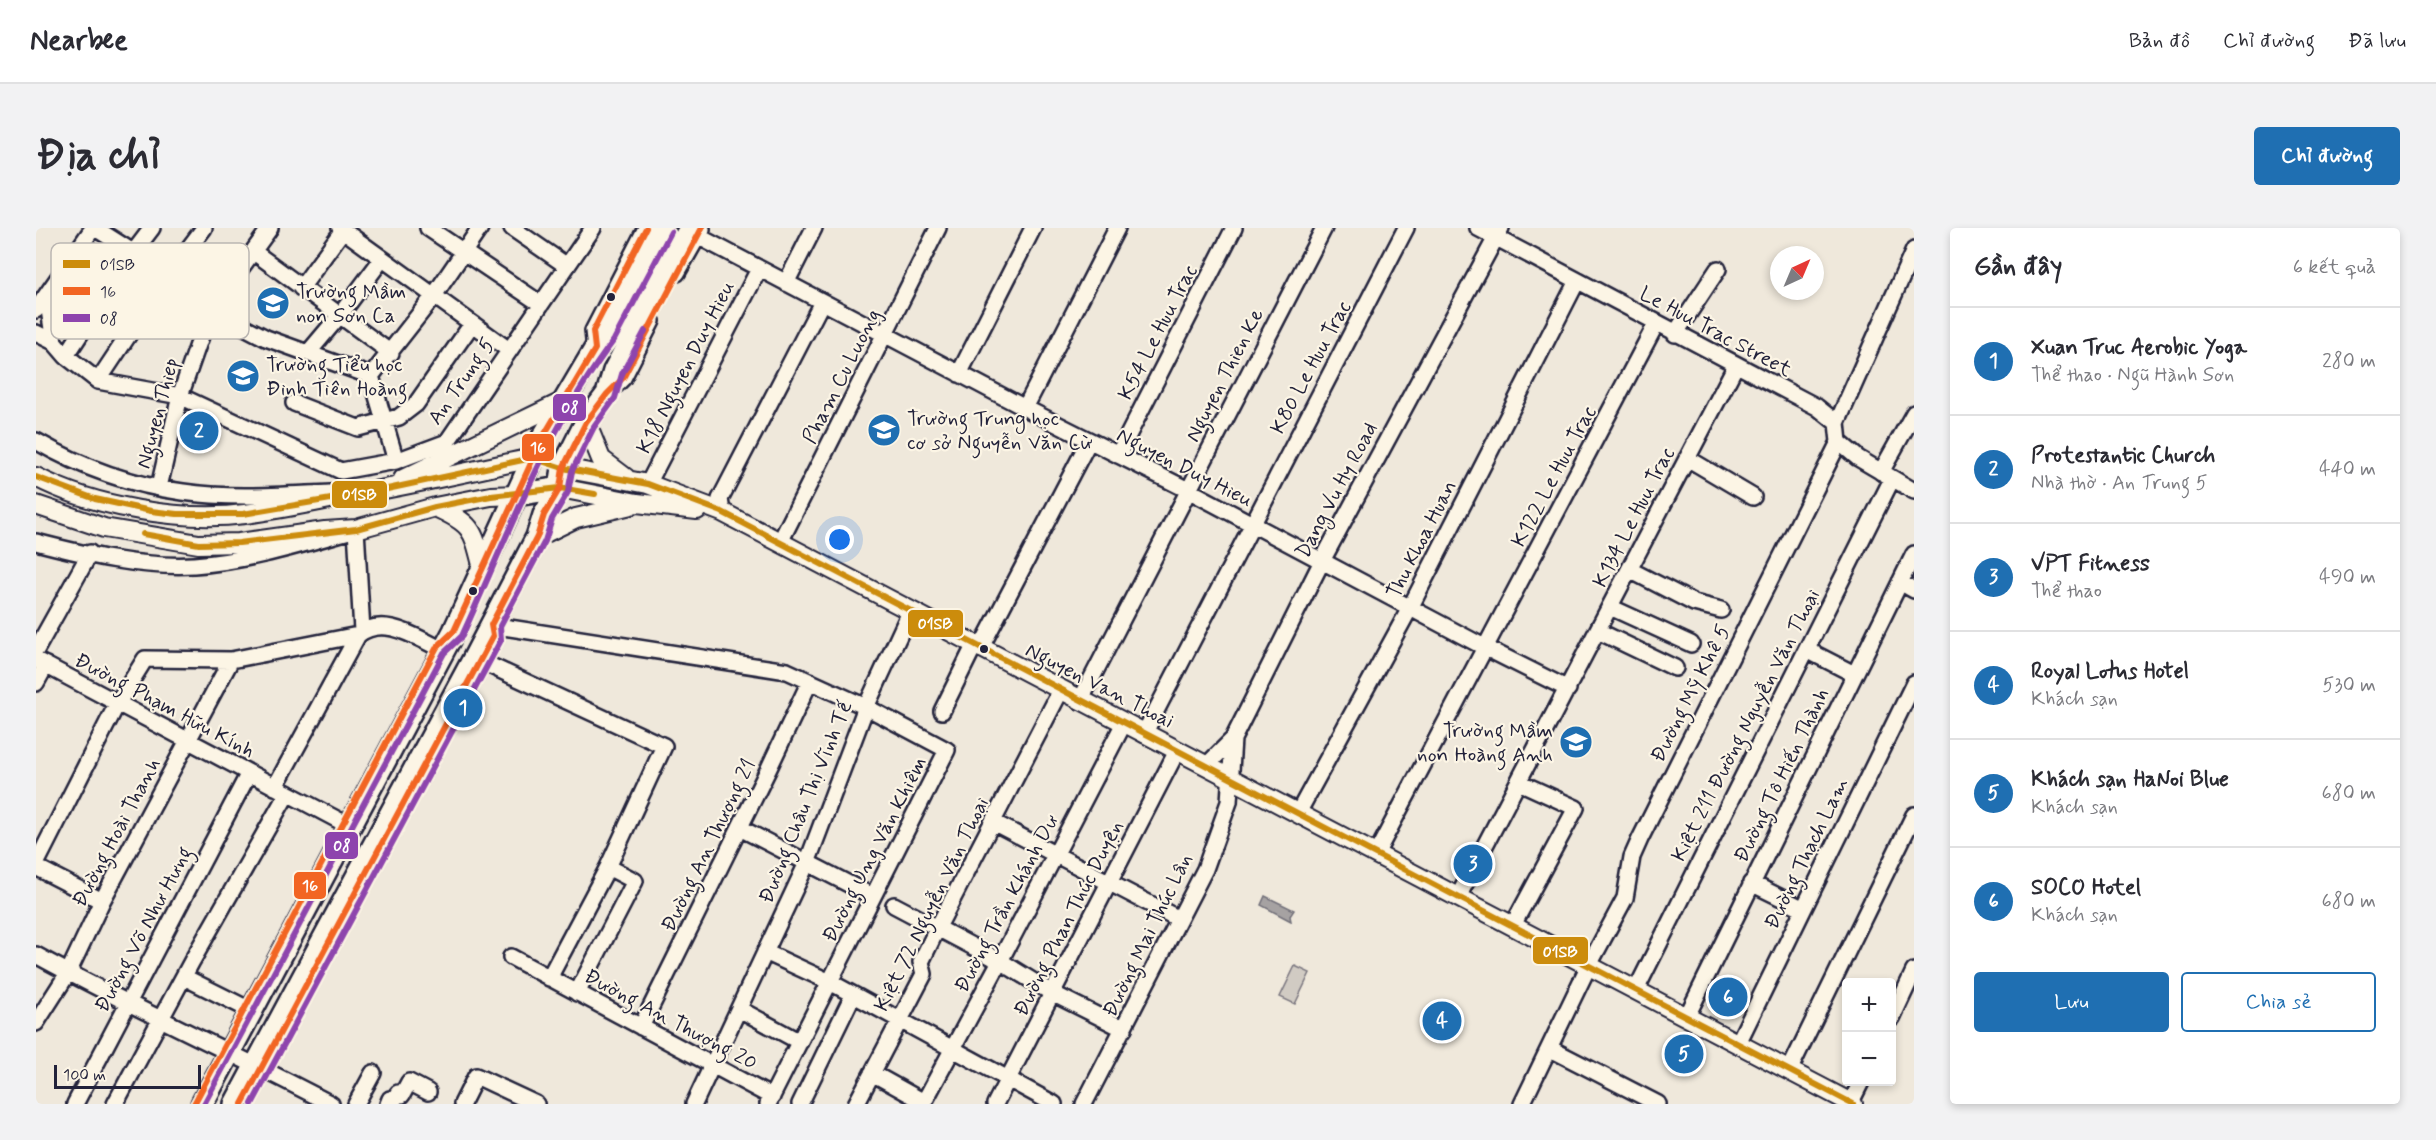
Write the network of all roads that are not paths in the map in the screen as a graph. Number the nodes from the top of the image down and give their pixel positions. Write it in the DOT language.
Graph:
graph roads {
  1 [pos="94,228"];
  2 [pos="152,228"];
  3 [pos="204,228"];
  4 [pos="270,228"];
  5 [pos="428,228"];
  6 [pos="480,228"];
  7 [pos="512,228"];
  8 [pos="646,228"];
  9 [pos="663,228"];
  10 [pos="814,228"];
  11 [pos="938,228"];
  12 [pos="1033,228"];
  13 [pos="1117,228"];
  14 [pos="1234,228"];
  15 [pos="1324,228"];
  16 [pos="1407,228"];
  17 [pos="1478,228"];
  18 [pos="342,229"];
  19 [pos="590,229"];
  20 [pos="695,231"];
  21 [pos="1498,232"];
  22 [pos="84,243"];
  23 [pos="117,243"];
  24 [pos="141,243"];
  25 [pos="193,243"];
  26 [pos="1914,250"];
  27 [pos="254,252"];
  28 [pos="462,253"];
  29 [pos="249,259"];
  30 [pos="382,259"];
  31 [pos="567,266"];
  32 [pos="759,269"];
  33 [pos="1718,270"];
  34 [pos="1577,281"];
  35 [pos="786,283"];
  36 [pos="302,288"];
  37 [pos="51,290"];
  38 [pos="47,296"];
  39 [pos="433,297"];
  40 [pos="822,302"];
  41 [pos="541,304"];
  42 [pos="36,310"];
  43 [pos="340,315"];
  44 [pos="51,322"];
  45 [pos="472,324"];
  46 [pos="1656,324"];
  47 [pos="249,329"];
  48 [pos="36,333"];
  49 [pos="885,334"];
  50 [pos="1675,334"];
  51 [pos="54,339"];
  52 [pos="77,339"];
  53 [pos="126,339"];
  54 [pos="201,339"];
  55 [pos="54,342"];
  56 [pos="595,349"];
  57 [pos="509,350"];
  58 [pos="308,353"];
  59 [pos="391,353"];
  60 [pos="66,356"];
  61 [pos="1736,365"];
  62 [pos="959,374"];
  63 [pos="372,376"];
  64 [pos="98,381"];
  65 [pos="180,396"];
  66 [pos="564,401"];
  67 [pos="294,403"];
  68 [pos="1024,408"];
  69 [pos="1914,413"];
  70 [pos="384,421"];
  71 [pos="586,422"];
  72 [pos="1837,423"];
  73 [pos="36,441"];
  74 [pos="1089,441"];
  75 [pos="1839,442"];
  76 [pos="1118,455"];
  77 [pos="532,458"];
  78 [pos="1687,458"];
  79 [pos="396,461"];
  80 [pos="1886,476"];
  81 [pos="36,477"];
  82 [pos="562,478"];
  83 [pos="639,482"];
  84 [pos="159,487"];
  85 [pos="1188,490"];
  86 [pos="378,491"];
  87 [pos="1914,491"];
  88 [pos="516,495"];
  89 [pos="1753,497"];
  90 [pos="637,503"];
  91 [pos="36,505"];
  92 [pos="435,507"];
  93 [pos="722,512"];
  94 [pos="1251,525"];
  95 [pos="356,529"];
  96 [pos="537,537"];
  97 [pos="36,542"];
  98 [pos="780,543"];
  99 [pos="90,553"];
  100 [pos="1914,554"];
  101 [pos="1322,561"];
  102 [pos="483,569"];
  103 [pos="1630,570"];
  104 [pos="1900,582"];
  105 [pos="1914,590"];
  106 [pos="1610,607"];
  107 [pos="1410,608"];
  108 [pos="1721,610"];
  109 [pos="910,612"];
  110 [pos="491,625"];
  111 [pos="1598,631"];
  112 [pos="454,632"];
  113 [pos="360,633"];
  114 [pos="1692,644"];
  115 [pos="437,647"];
  116 [pos="977,647"];
  117 [pos="1486,648"];
  118 [pos="36,650"];
  119 [pos="1807,650"];
  120 [pos="231,660"];
  121 [pos="477,660"];
  122 [pos="41,662"];
  123 [pos="1675,668"];
  124 [pos="1854,674"];
  125 [pos="810,681"];
  126 [pos="36,683"];
  127 [pos="1914,683"];
  128 [pos="1568,689"];
  129 [pos="1061,690"];
  130 [pos="1080,701"];
  131 [pos="117,704"];
  132 [pos="866,707"];
  133 [pos="942,711"];
  134 [pos="1124,723"];
  135 [pos="1144,734"];
  136 [pos="1233,739"];
  137 [pos="187,741"];
  138 [pos="1178,751"];
  139 [pos="1206,766"];
  140 [pos="249,773"];
  141 [pos="1232,780"];
  142 [pos="1519,782"];
  143 [pos="281,791"];
  144 [pos="1298,813"];
  145 [pos="1914,815"];
  146 [pos="342,822"];
  147 [pos="993,822"];
  148 [pos="740,828"];
  149 [pos="1376,854"];
  150 [pos="1055,855"];
  151 [pos="807,863"];
  152 [pos="36,865"];
  153 [pos="608,867"];
  154 [pos="1109,883"];
  155 [pos="1751,883"];
  156 [pos="872,896"];
  157 [pos="1458,897"];
  158 [pos="102,901"];
  159 [pos="894,905"];
  160 [pos="1802,908"];
  161 [pos="1179,919"];
  162 [pos="1513,925"];
  163 [pos="938,927"];
  164 [pos="765,952"];
  165 [pos="36,955"];
  166 [pos="512,957"];
  167 [pos="1000,962"];
  168 [pos="1589,965"];
  169 [pos="1914,970"];
  170 [pos="68,973"];
  171 [pos="184,977"];
  172 [pos="549,978"];
  173 [pos="830,982"];
  174 [pos="1636,990"];
  175 [pos="577,993"];
  176 [pos="1052,993"];
  177 [pos="853,994"];
  178 [pos="127,1003"];
  179 [pos="244,1007"];
  180 [pos="739,1009"];
  181 [pos="1896,1009"];
  182 [pos="1687,1016"];
  183 [pos="161,1019"];
  184 [pos="899,1019"];
  185 [pos="36,1023"];
  186 [pos="641,1027"];
  187 [pos="1124,1029"];
  188 [pos="800,1042"];
  189 [pos="1738,1043"];
  190 [pos="952,1048"];
  191 [pos="1549,1048"];
  192 [pos="226,1051"];
  193 [pos="258,1065"];
  194 [pos="713,1065"];
  195 [pos="1789,1071"];
  196 [pos="872,1073"];
  197 [pos="373,1074"];
  198 [pos="1007,1080"];
  199 [pos="1859,1086"];
  200 [pos="428,1092"];
  201 [pos="240,1098"];
  202 [pos="770,1101"];
  203 [pos="804,1103"];
  204 [pos="923,1103"];
  205 [pos="75,1104"];
  206 [pos="115,1104"];
  207 [pos="194,1104"];
  208 [pos="202,1104"];
  209 [pos="331,1104"];
  210 [pos="356,1104"];
  211 [pos="387,1104"];
  212 [pos="462,1104"];
  213 [pos="536,1104"];
  214 [pos="694,1104"];
  215 [pos="856,1104"];
  216 [pos="995,1104"];
  217 [pos="1054,1104"];
  218 [pos="1084,1104"];
  219 [pos="1522,1104"];
  220 [pos="1658,1104"];
  221 [pos="1851,1104"];
  1 -- 22 [label="street"];
  1 -- 23 [label="street"];
  2 -- 24 [label="street"];
  3 -- 25 [label="street"];
  4 -- 27 [label="street, Nguyen Thiep"];
  5 -- 28 [label="street"];
  6 -- 28 [label="street"];
  7 -- 31 [label="street"];
  8 -- 56 [label="street"];
  9 -- 56 [label="highway"];
  10 -- 35 [label="street"];
  11 -- 49 [label="street, Pham Cu Luong"];
  12 -- 62 [label="street"];
  13 -- 68 [label="street"];
  14 -- 76 [label="street, K54 Le Huu Trac"];
  15 -- 85 [label="street, Nguyen Thien Ke"];
  16 -- 94 [label="street, K80 Le Huu Trac"];
  17 -- 21 [label="street, Le Huu Trac Street"];
  18 -- 30 [label="street"];
  18 -- 36 [label="street"];
  19 -- 31 [label="street, An Trung 5"];
  20 -- 32 [label="street, Nguyen Duy Hieu"];
  20 -- 71 [label="highway"];
  21 -- 34 [label="street, Le Huu Trac Street"];
  21 -- 101 [label="street, Dang Vu Hy Road"];
  26 -- 72 [label="street"];
  27 -- 29 [label="street, Nguyen Thiep"];
  27 -- 36 [label="street"];
  28 -- 39 [label="street"];
  28 -- 41 [label="street"];
  30 -- 39 [label="street"];
  30 -- 43 [label="street"];
  31 -- 41 [label="street, An Trung 5"];
  32 -- 35 [label="street, Nguyen Duy Hieu"];
  32 -- 83 [label="street, K18 Nguyen Duy Hieu"];
  33 -- 50 [label="street"];
  34 -- 46 [label="street, Le Huu Trac Street"];
  34 -- 107 [label="street, Thu Khoa Huan"];
  35 -- 40 [label="street, Nguyen Duy Hieu"];
  36 -- 43 [label="street"];
  37 -- 38 [label="street"];
  38 -- 42 [label="street"];
  38 -- 44 [label="street"];
  39 -- 45 [label="street"];
  39 -- 59 [label="street"];
  40 -- 49 [label="street, Nguyen Duy Hieu"];
  40 -- 93 [label="street"];
  41 -- 57 [label="street, An Trung 5"];
  43 -- 58 [label="street"];
  43 -- 59 [label="street"];
  45 -- 57 [label="street"];
  45 -- 70 [label="street"];
  46 -- 50 [label="street, Le Huu Trac Street"];
  46 -- 117 [label="street, K122 Le Huu Trac"];
  47 -- 58 [label="street"];
  48 -- 55 [label="street"];
  49 -- 62 [label="street, Nguyen Duy Hieu"];
  49 -- 98 [label="street, Pham Cu Luong"];
  50 -- 61 [label="street, Le Huu Trac Street"];
  51 -- 55 [label="street"];
  52 -- 60 [label="street"];
  53 -- 64 [label="street"];
  54 -- 65 [label="street, Nguyen Thiep"];
  55 -- 60 [label="street"];
  56 -- 66 [label="highway"];
  57 -- 79 [label="street, An Trung 5"];
  58 -- 63 [label="street"];
  59 -- 63 [label="street"];
  60 -- 64 [label="street"];
  61 -- 72 [label="street, Le Huu Trac Street"];
  61 -- 78 [label="street, K134 Le Huu Trac"];
  62 -- 68 [label="street, Nguyen Duy Hieu"];
  63 -- 70 [label="street"];
  64 -- 65 [label="street, An Trung 5"];
  65 -- 79 [label="street, An Trung 5"];
  65 -- 84 [label="street, Nguyen Thiep"];
  66 -- 77 [label="highway"];
  66 -- 86 [label="main road"];
  67 -- 70 [label="street"];
  68 -- 74 [label="street, Nguyen Duy Hieu"];
  69 -- 80 [label="street, Kiệt 211 Đường Nguyễn Văn Thoại"];
  70 -- 79 [label="street"];
  71 -- 82 [label="highway"];
  71 -- 83 [label="main road"];
  72 -- 75 [label="street"];
  73 -- 84 [label="street"];
  74 -- 76 [label="street, Nguyen Duy Hieu"];
  74 -- 116 [label="street"];
  75 -- 80 [label="street"];
  75 -- 168 [label="street, Đường Mỹ Khê 5"];
  76 -- 85 [label="street, Nguyen Duy Hieu"];
  77 -- 82 [label="highway"];
  77 -- 86 [label="main road"];
  77 -- 88 [label="highway"];
  78 -- 89 [label="street"];
  78 -- 103 [label="street, K134 Le Huu Trac"];
  80 -- 87 [label="street"];
  80 -- 119 [label="street, Kiệt 211 Đường Nguyễn Văn Thoại"];
  81 -- 86 [label="main road"];
  82 -- 83 [label="main road"];
  82 -- 88 [label="highway"];
  82 -- 90 [label="main road"];
  82 -- 96 [label="highway"];
  83 -- 93 [label="main road"];
  84 -- 86 [label="street"];
  85 -- 94 [label="street, Nguyen Duy Hieu"];
  85 -- 130 [label="street, Nguyen Thien Ke"];
  88 -- 92 [label="main road"];
  88 -- 102 [label="highway"];
  90 -- 93 [label="main road"];
  90 -- 96 [label="main road"];
  91 -- 95 [label="main road"];
  92 -- 95 [label="main road"];
  92 -- 102 [label="main road"];
  93 -- 98 [label="main road, Nguyen Van Thoai"];
  94 -- 101 [label="street, Nguyen Duy Hieu"];
  94 -- 135 [label="street, K80 Le Huu Trac"];
  95 -- 99 [label="street"];
  95 -- 113 [label="street"];
  96 -- 110 [label="highway"];
  97 -- 99 [label="street"];
  98 -- 109 [label="main road, Nguyen Van Thoai"];
  99 -- 118 [label="street"];
  100 -- 104 [label="street, Đường Tô Hiến Thành"];
  101 -- 107 [label="street, Nguyen Duy Hieu"];
  101 -- 136 [label="street, Dang Vu Hy Road"];
  102 -- 112 [label="highway"];
  103 -- 106 [label="street, K134 Le Huu Trac"];
  103 -- 108 [label="street"];
  104 -- 105 [label="street"];
  104 -- 124 [label="street, Đường Tô Hiến Thành"];
  106 -- 111 [label="street, K134 Le Huu Trac"];
  106 -- 114 [label="street"];
  107 -- 117 [label="street, Nguyen Duy Hieu"];
  107 -- 144 [label="street, Thu Khoa Huan"];
  109 -- 116 [label="main road, Nguyen Van Thoai"];
  109 -- 132 [label="street, Đường Châu Thị Vĩnh Tế"];
  110 -- 121 [label="highway"];
  110 -- 125 [label="street, Đường Ung Văn Khiêm"];
  111 -- 123 [label="street"];
  111 -- 128 [label="street, K134 Le Huu Trac"];
  112 -- 115 [label="main road"];
  112 -- 192 [label="highway"];
  113 -- 115 [label="street"];
  113 -- 120 [label="street"];
  113 -- 143 [label="street"];
  115 -- 146 [label="main road"];
  116 -- 129 [label="main road, Nguyen Van Thoai"];
  116 -- 133 [label="street"];
  117 -- 128 [label="street, Nguyen Duy Hieu"];
  117 -- 149 [label="street, K122 Le Huu Trac"];
  119 -- 124 [label="street"];
  119 -- 174 [label="street, Kiệt 211 Đường Nguyễn Văn Thoại"];
  120 -- 131 [label="street"];
  120 -- 137 [label="street, Đường Hoài Thanh"];
  121 -- 153 [label="street"];
  121 -- 193 [label="highway"];
  122 -- 126 [label="street"];
  122 -- 131 [label="street, Đường Phạm Hữu Kính"];
  124 -- 155 [label="street, Đường Tô Hiến Thành"];
  125 -- 132 [label="street, Đường Ung Văn Khiêm"];
  125 -- 148 [label="street, Đường An Thượng 21"];
  127 -- 160 [label="street, Đường Thạch Lam"];
  128 -- 142 [label="street, K134 Le Huu Trac"];
  129 -- 130 [label="main road, Nguyen Van Thoai"];
  129 -- 147 [label="street, Kiệt 72 Nguyễn Văn Thoại"];
  130 -- 134 [label="main road, Nguyen Van Thoai"];
  131 -- 137 [label="street, Đường Phạm Hữu Kính"];
  131 -- 152 [label="street"];
  132 -- 151 [label="street, Đường Châu Thị Vĩnh Tế"];
  132 -- 156 [label="street, Đường Ung Văn Khiêm"];
  134 -- 135 [label="main road, Nguyen Van Thoai"];
  134 -- 150 [label="street, Đường Trần Khánh Dư"];
  135 -- 138 [label="main road, Nguyen Van Thoai"];
  136 -- 139 [label="street"];
  136 -- 141 [label="street, Dang Vu Hy Road"];
  137 -- 140 [label="street, Đường Phạm Hữu Kính"];
  137 -- 158 [label="street, Đường Hoài Thanh"];
  138 -- 139 [label="main road, Nguyen Van Thoai"];
  138 -- 154 [label="street, Đường Phan Thúc Duyện"];
  139 -- 141 [label="main road, Nguyen Van Thoai"];
  140 -- 143 [label="street, Đường Phạm Hữu Kính"];
  140 -- 178 [label="street, Đường Võ Như Hưng"];
  141 -- 144 [label="main road, Nguyen Van Thoai"];
  141 -- 161 [label="street, Đường Mai Thúc Lân"];
  142 -- 157 [label="street, K134 Le Huu Trac"];
  142 -- 162 [label="street"];
  143 -- 146 [label="street, Đường Phạm Hữu Kính"];
  143 -- 171 [label="street"];
  144 -- 149 [label="main road, Nguyen Van Thoai"];
  145 -- 195 [label="street"];
  146 -- 179 [label="main road"];
  147 -- 150 [label="street"];
  147 -- 163 [label="street, Kiệt 72 Nguyễn Văn Thoại"];
  148 -- 151 [label="street"];
  148 -- 186 [label="street, Đường An Thượng 21"];
  149 -- 157 [label="main road, Nguyen Van Thoai"];
  150 -- 154 [label="street"];
  150 -- 167 [label="street, Đường Trần Khánh Dư"];
  151 -- 156 [label="street"];
  151 -- 164 [label="street, Đường Châu Thị Vĩnh Tế"];
  152 -- 158 [label="street"];
  153 -- 172 [label="street"];
  153 -- 175 [label="street"];
  154 -- 161 [label="street"];
  154 -- 176 [label="street, Đường Phan Thúc Duyện"];
  155 -- 160 [label="street"];
  155 -- 182 [label="street, Đường Tô Hiến Thành"];
  156 -- 173 [label="street, Đường Ung Văn Khiêm"];
  157 -- 162 [label="main road, Nguyen Van Thoai"];
  158 -- 170 [label="street, Đường Hoài Thanh"];
  159 -- 163 [label="street"];
  160 -- 189 [label="street, Đường Thạch Lam"];
  161 -- 187 [label="street, Đường Mai Thúc Lân"];
  162 -- 168 [label="main road, Nguyen Van Thoai"];
  163 -- 167 [label="street"];
  163 -- 184 [label="street, Kiệt 72 Nguyễn Văn Thoại"];
  164 -- 173 [label="street"];
  164 -- 180 [label="street, Đường Châu Thị Vĩnh Tế"];
  165 -- 170 [label="street"];
  166 -- 172 [label="street, Đường An Thượng 20"];
  167 -- 176 [label="street"];
  167 -- 190 [label="street, Đường Trần Khánh Dư"];
  168 -- 174 [label="main road, Nguyen Van Thoai"];
  168 -- 191 [label="street, Đường Mỹ Khê 5"];
  169 -- 181 [label="street"];
  170 -- 178 [label="street"];
  170 -- 185 [label="street, Đường Hoài Thanh"];
  171 -- 179 [label="street"];
  171 -- 183 [label="street"];
  172 -- 175 [label="street, Đường An Thượng 20"];
  173 -- 177 [label="street"];
  173 -- 188 [label="street, Đường Ung Văn Khiêm"];
  174 -- 182 [label="main road, Nguyen Van Thoai"];
  175 -- 186 [label="street, Đường An Thượng 20"];
  176 -- 187 [label="street"];
  176 -- 198 [label="street, Đường Phan Thúc Duyện"];
  177 -- 184 [label="street"];
  177 -- 203 [label="street"];
  178 -- 183 [label="street"];
  178 -- 205 [label="street, Đường Võ Như Hưng"];
  179 -- 192 [label="main road"];
  180 -- 188 [label="street"];
  180 -- 194 [label="street, Đường Châu Thị Vĩnh Tế"];
  182 -- 189 [label="main road, Nguyen Van Thoai"];
  183 -- 192 [label="street"];
  183 -- 206 [label="street"];
  184 -- 190 [label="street"];
  184 -- 196 [label="street, Kiệt 72 Nguyễn Văn Thoại"];
  186 -- 194 [label="street, Đường An Thượng 20"];
  187 -- 218 [label="street, Đường Mai Thúc Lân"];
  188 -- 202 [label="street, Đường Ung Văn Khiêm"];
  189 -- 195 [label="main road, Nguyen Van Thoai"];
  190 -- 198 [label="street"];
  190 -- 204 [label="street, Đường Trần Khánh Dư"];
  191 -- 219 [label="street, Đường Mỹ Khê 5"];
  191 -- 220 [label="street"];
  192 -- 193 [label="street"];
  192 -- 207 [label="main road"];
  192 -- 208 [label="highway"];
  193 -- 201 [label="highway"];
  193 -- 209 [label="street"];
  194 -- 202 [label="street, Đường An Thượng 20"];
  194 -- 214 [label="street, Đường Châu Thị Vĩnh Tế"];
  195 -- 221 [label="main road, Nguyen Van Thoai"];
  196 -- 204 [label="street, Đường Trần Khánh Dư"];
  196 -- 215 [label="street, Kiệt 72 Nguyễn Văn Thoại"];
  197 -- 210 [label="street"];
  198 -- 216 [label="street, Đường Phan Thúc Duyện"];
  198 -- 217 [label="street"];
  199 -- 221 [label="street"];
  200 -- 211 [label="street"];
  212 -- 213 [label="street"];
}
